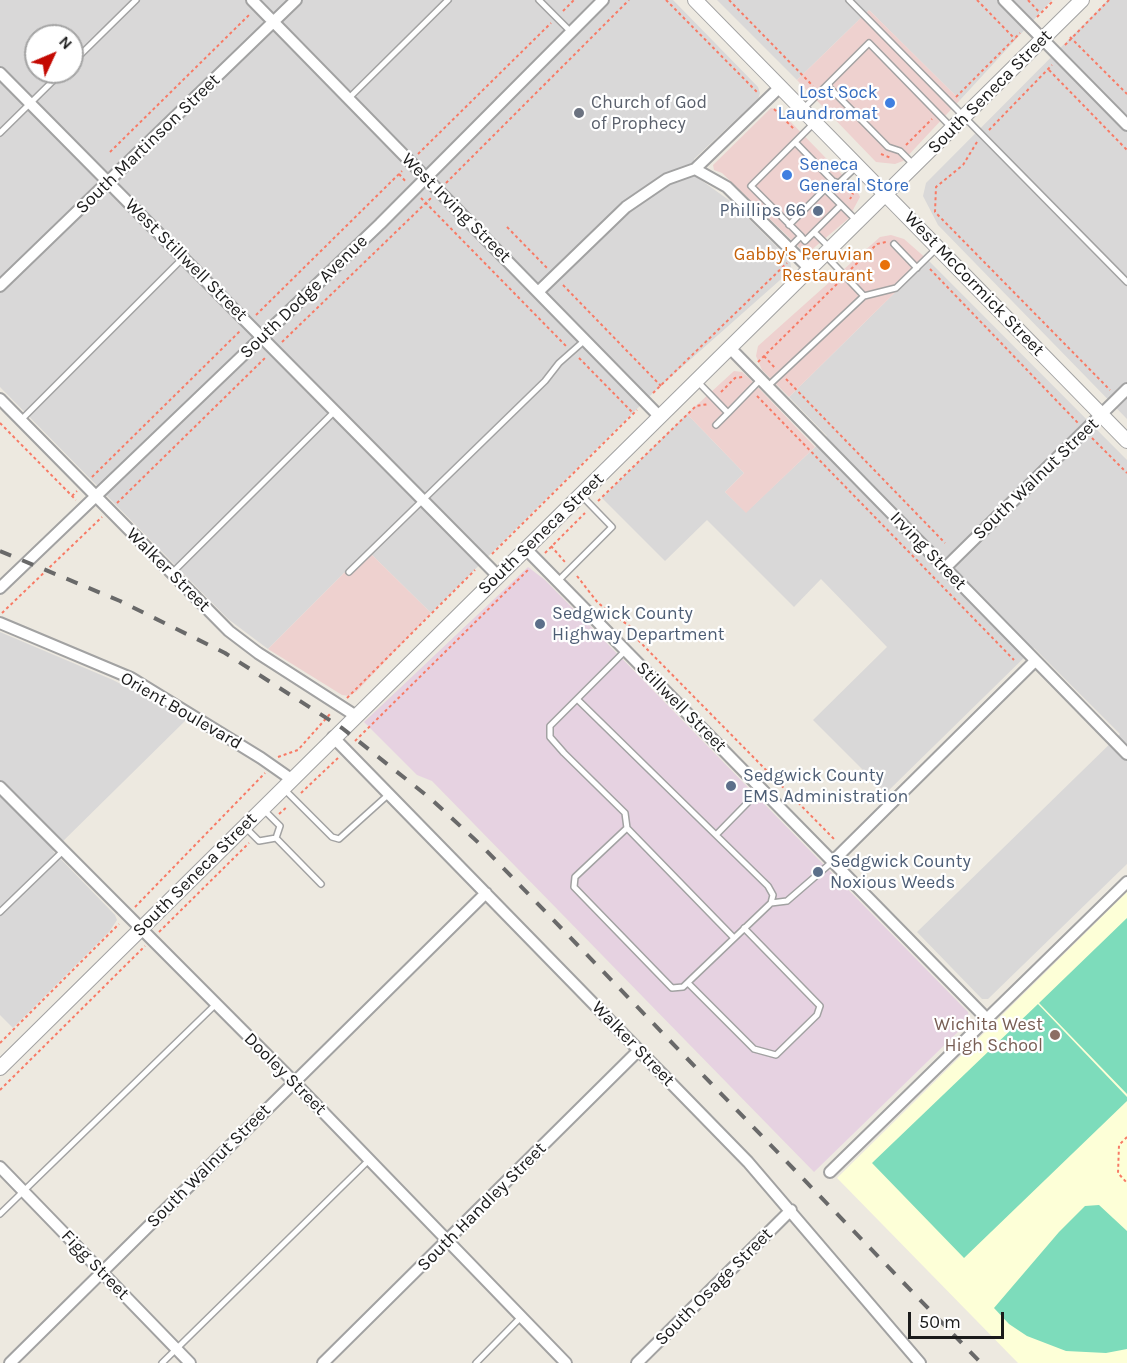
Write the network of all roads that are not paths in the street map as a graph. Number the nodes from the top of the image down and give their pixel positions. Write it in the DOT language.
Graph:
graph roads {
  1 [pos="136,0"];
  2 [pos="296,0"];
  3 [pos="448,0"];
  4 [pos="539,0"];
  5 [pos="603,0"];
  6 [pos="695,0"];
  7 [pos="849,0"];
  8 [pos="1004,0"];
  9 [pos="1082,0"];
  10 [pos="255,3"];
  11 [pos="273,22"];
  12 [pos="571,32"];
  13 [pos="1042,40"];
  14 [pos="84,51"];
  15 [pos="0,73"];
  16 [pos="50,84"];
  17 [pos="827,85"];
  18 [pos="780,87"];
  19 [pos="348,99"];
  20 [pos="30,104"];
  21 [pos="802,109"];
  22 [pos="964,116"];
  23 [pos="815,122"];
  24 [pos="1127,124"];
  25 [pos="952,128"];
  26 [pos="0,133"];
  27 [pos="795,142"];
  28 [pos="857,166"];
  29 [pos="914,166"];
  30 [pos="695,169"];
  31 [pos="426,178"];
  32 [pos="833,181"];
  33 [pos="109,182"];
  34 [pos="825,189"];
  35 [pos="886,194"];
  36 [pos="842,206"];
  37 [pos="858,222"];
  38 [pos="789,225"];
  39 [pos="814,232"];
  40 [pos="801,236"];
  41 [pos="894,244"];
  42 [pos="938,247"];
  43 [pos="792,251"];
  44 [pos="828,252"];
  45 [pos="183,257"];
  46 [pos="917,268"];
  47 [pos="810,269"];
  48 [pos="1127,282"];
  49 [pos="0,286"];
  50 [pos="538,292"];
  51 [pos="864,296"];
  52 [pos="262,337"];
  53 [pos="585,340"];
  54 [pos="730,348"];
  55 [pos="696,381"];
  56 [pos="764,383"];
  57 [pos="1127,389"];
  58 [pos="0,399"];
  59 [pos="335,411"];
  60 [pos="728,413"];
  61 [pos="1101,415"];
  62 [pos="660,417"];
  63 [pos="21,420"];
  64 [pos="716,425"];
  65 [pos="1127,441"];
  66 [pos="94,495"];
  67 [pos="580,495"];
  68 [pos="423,500"];
  69 [pos="526,549"];
  70 [pos="945,568"];
  71 [pos="349,572"];
  72 [pos="172,573"];
  73 [pos="498,576"];
  74 [pos="557,582"];
  75 [pos="0,588"];
  76 [pos="0,623"];
  77 [pos="626,651"];
  78 [pos="1035,661"];
  79 [pos="577,699"];
  80 [pos="356,716"];
  81 [pos="333,737"];
  82 [pos="1127,754"];
  83 [pos="287,783"];
  84 [pos="0,787"];
  85 [pos="762,788"];
  86 [pos="389,794"];
  87 [pos="262,808"];
  88 [pos="244,826"];
  89 [pos="627,828"];
  90 [pos="716,835"];
  91 [pos="276,838"];
  92 [pos="63,851"];
  93 [pos="833,861"];
  94 [pos="1127,882"];
  95 [pos="321,885"];
  96 [pos="486,892"];
  97 [pos="771,903"];
  98 [pos="0,912"];
  99 [pos="744,928"];
  100 [pos="140,929"];
  101 [pos="734,938"];
  102 [pos="687,982"];
  103 [pos="216,1004"];
  104 [pos="987,1019"];
  105 [pos="639,1050"];
  106 [pos="0,1068"];
  107 [pos="294,1082"];
  108 [pos="369,1160"];
  109 [pos="0,1167"];
  110 [pos="830,1172"];
  111 [pos="23,1191"];
  112 [pos="791,1210"];
  113 [pos="0,1214"];
  114 [pos="447,1241"];
  115 [pos="101,1272"];
  116 [pos="521,1317"];
  117 [pos="176,1349"];
  118 [pos="10,1363"];
  119 [pos="162,1363"];
  120 [pos="190,1363"];
  121 [pos="323,1363"];
  122 [pos="476,1363"];
  123 [pos="566,1363"];
  124 [pos="637,1363"];
  125 [pos="920,1363"];
  1 -- 14 [label="lane"];
  2 -- 11 [label="street, South Martinson Street"];
  3 -- 19 [label="lane"];
  4 -- 12 [label="lane"];
  5 -- 12 [label="street, South Dodge Avenue"];
  6 -- 18 [label="street, West McCormick Street"];
  7 -- 22 [label="lane"];
  8 -- 13 [label="street"];
  9 -- 13 [label="street, South Seneca Street"];
  10 -- 11 [label="street, West Irving Street"];
  11 -- 19 [label="street, West Irving Street"];
  11 -- 33 [label="street, South Martinson Street"];
  12 -- 31 [label="street, South Dodge Avenue"];
  13 -- 22 [label="street, South Seneca Street"];
  13 -- 24 [label="street"];
  15 -- 20 [label="street, West Stillwell Street"];
  16 -- 20 [label="lane"];
  17 -- 21 [label="lane"];
  17 -- 25 [label="lane"];
  17 -- 29 [label="lane"];
  18 -- 21 [label="street, West McCormick Street"];
  18 -- 30 [label="street"];
  19 -- 31 [label="street, West Irving Street"];
  20 -- 26 [label="lane"];
  20 -- 33 [label="street, West Stillwell Street"];
  21 -- 23 [label="street, West McCormick Street"];
  22 -- 25 [label="street, South Seneca Street"];
  22 -- 48 [label="lane"];
  23 -- 27 [label="lane"];
  23 -- 28 [label="street, West McCormick Street"];
  25 -- 29 [label="street, South Seneca Street"];
  27 -- 32 [label="lane"];
  27 -- 38 [label="lane"];
  28 -- 32 [label="lane"];
  28 -- 35 [label="street, West McCormick Street"];
  29 -- 35 [label="street, South Seneca Street"];
  30 -- 43 [label="street"];
  30 -- 50 [label="street"];
  31 -- 50 [label="street, West Irving Street"];
  31 -- 52 [label="street, South Dodge Avenue"];
  32 -- 34 [label="lane"];
  33 -- 45 [label="street, West Stillwell Street"];
  33 -- 49 [label="street, South Martinson Street"];
  34 -- 36 [label="lane"];
  34 -- 38 [label="lane"];
  35 -- 37 [label="street, South Seneca Street"];
  35 -- 42 [label="street, West McCormick Street"];
  36 -- 37 [label="lane"];
  36 -- 39 [label="lane"];
  37 -- 44 [label="street, South Seneca Street"];
  38 -- 40 [label="lane"];
  39 -- 40 [label="lane"];
  39 -- 44 [label="lane"];
  40 -- 43 [label="lane"];
  41 -- 46 [label="lane"];
  42 -- 46 [label="lane"];
  42 -- 61 [label="street, West McCormick Street"];
  43 -- 47 [label="street"];
  44 -- 47 [label="street, South Seneca Street"];
  44 -- 51 [label="lane"];
  45 -- 52 [label="street, West Stillwell Street"];
  45 -- 63 [label="lane"];
  46 -- 51 [label="lane"];
  47 -- 54 [label="street, South Seneca Street"];
  50 -- 53 [label="street, West Irving Street"];
  51 -- 56 [label="lane"];
  52 -- 59 [label="street, West Stillwell Street"];
  52 -- 66 [label="street, South Dodge Avenue"];
  53 -- 62 [label="street, West Irving Street"];
  53 -- 68 [label="lane"];
  54 -- 55 [label="street, South Seneca Street"];
  54 -- 56 [label="street, Irving Street"];
  55 -- 60 [label="lane"];
  55 -- 62 [label="street, South Seneca Street"];
  56 -- 60 [label="lane"];
  56 -- 70 [label="street, Irving Street"];
  57 -- 61 [label="street, South Walnut Street"];
  58 -- 63 [label="street, Walker Street"];
  59 -- 68 [label="street, West Stillwell Street"];
  59 -- 72 [label="lane"];
  60 -- 64 [label="lane"];
  61 -- 65 [label="street, West McCormick Street"];
  61 -- 70 [label="street, South Walnut Street"];
  62 -- 67 [label="street, South Seneca Street"];
  63 -- 66 [label="street, Walker Street"];
  66 -- 72 [label="street, Walker Street"];
  66 -- 75 [label="street, South Dodge Avenue"];
  67 -- 69 [label="street, South Seneca Street"];
  67 -- 74 [label="lane"];
  68 -- 71 [label="lane"];
  68 -- 73 [label="street, West Stillwell Street"];
  69 -- 73 [label="street, South Seneca Street"];
  69 -- 74 [label="street, Stillwell Street"];
  70 -- 78 [label="street, Irving Street"];
  72 -- 80 [label="street, Walker Street"];
  73 -- 80 [label="street, South Seneca Street"];
  74 -- 77 [label="street, Stillwell Street"];
  76 -- 83 [label="street, Orient Boulevard"];
  77 -- 79 [label="lane"];
  77 -- 85 [label="street, Stillwell Street"];
  78 -- 82 [label="street, Irving Street"];
  78 -- 93 [label="street"];
  79 -- 89 [label="lane"];
  79 -- 90 [label="lane"];
  80 -- 81 [label="street, South Seneca Street"];
  81 -- 83 [label="street, South Seneca Street"];
  81 -- 86 [label="street, Walker Street"];
  83 -- 86 [label="lane"];
  83 -- 87 [label="street, South Seneca Street"];
  84 -- 92 [label="street, Dooley Street"];
  85 -- 90 [label="lane"];
  85 -- 93 [label="street, Stillwell Street"];
  86 -- 96 [label="street, Walker Street"];
  87 -- 88 [label="street, South Seneca Street"];
  87 -- 91 [label="lane"];
  88 -- 91 [label="lane"];
  88 -- 100 [label="street, South Seneca Street"];
  89 -- 101 [label="lane"];
  89 -- 102 [label="lane"];
  90 -- 97 [label="lane"];
  91 -- 95 [label="lane"];
  92 -- 98 [label="lane"];
  92 -- 100 [label="street, Dooley Street"];
  93 -- 97 [label="lane"];
  93 -- 104 [label="street, Stillwell Street"];
  94 -- 104 [label="street"];
  96 -- 105 [label="street, Walker Street"];
  96 -- 107 [label="street, South Walnut Street"];
  97 -- 99 [label="lane"];
  99 -- 101 [label="lane"];
  99 -- 102 [label="lane"];
  100 -- 103 [label="street, Dooley Street"];
  100 -- 106 [label="street, South Seneca Street"];
  101 -- 102 [label="lane"];
  103 -- 107 [label="street, Dooley Street"];
  103 -- 111 [label="lane"];
  104 -- 110 [label="street"];
  105 -- 112 [label="street, Walker Street"];
  105 -- 114 [label="street, South Handley Street"];
  107 -- 108 [label="street, Dooley Street"];
  107 -- 115 [label="street, South Walnut Street"];
  108 -- 114 [label="street, Dooley Street"];
  108 -- 117 [label="lane"];
  109 -- 111 [label="street, Figg Street"];
  111 -- 113 [label="lane"];
  111 -- 115 [label="street, Figg Street"];
  112 -- 124 [label="street, South Osage Street"];
  112 -- 125 [label="street, Walker Street"];
  114 -- 116 [label="street, Dooley Street"];
  114 -- 121 [label="street, South Handley Street"];
  115 -- 117 [label="street, Figg Street"];
  115 -- 118 [label="street, South Walnut Street"];
  116 -- 122 [label="lane"];
  116 -- 123 [label="street, Dooley Street"];
  117 -- 119 [label="lane"];
  117 -- 120 [label="street, Figg Street"];
}
